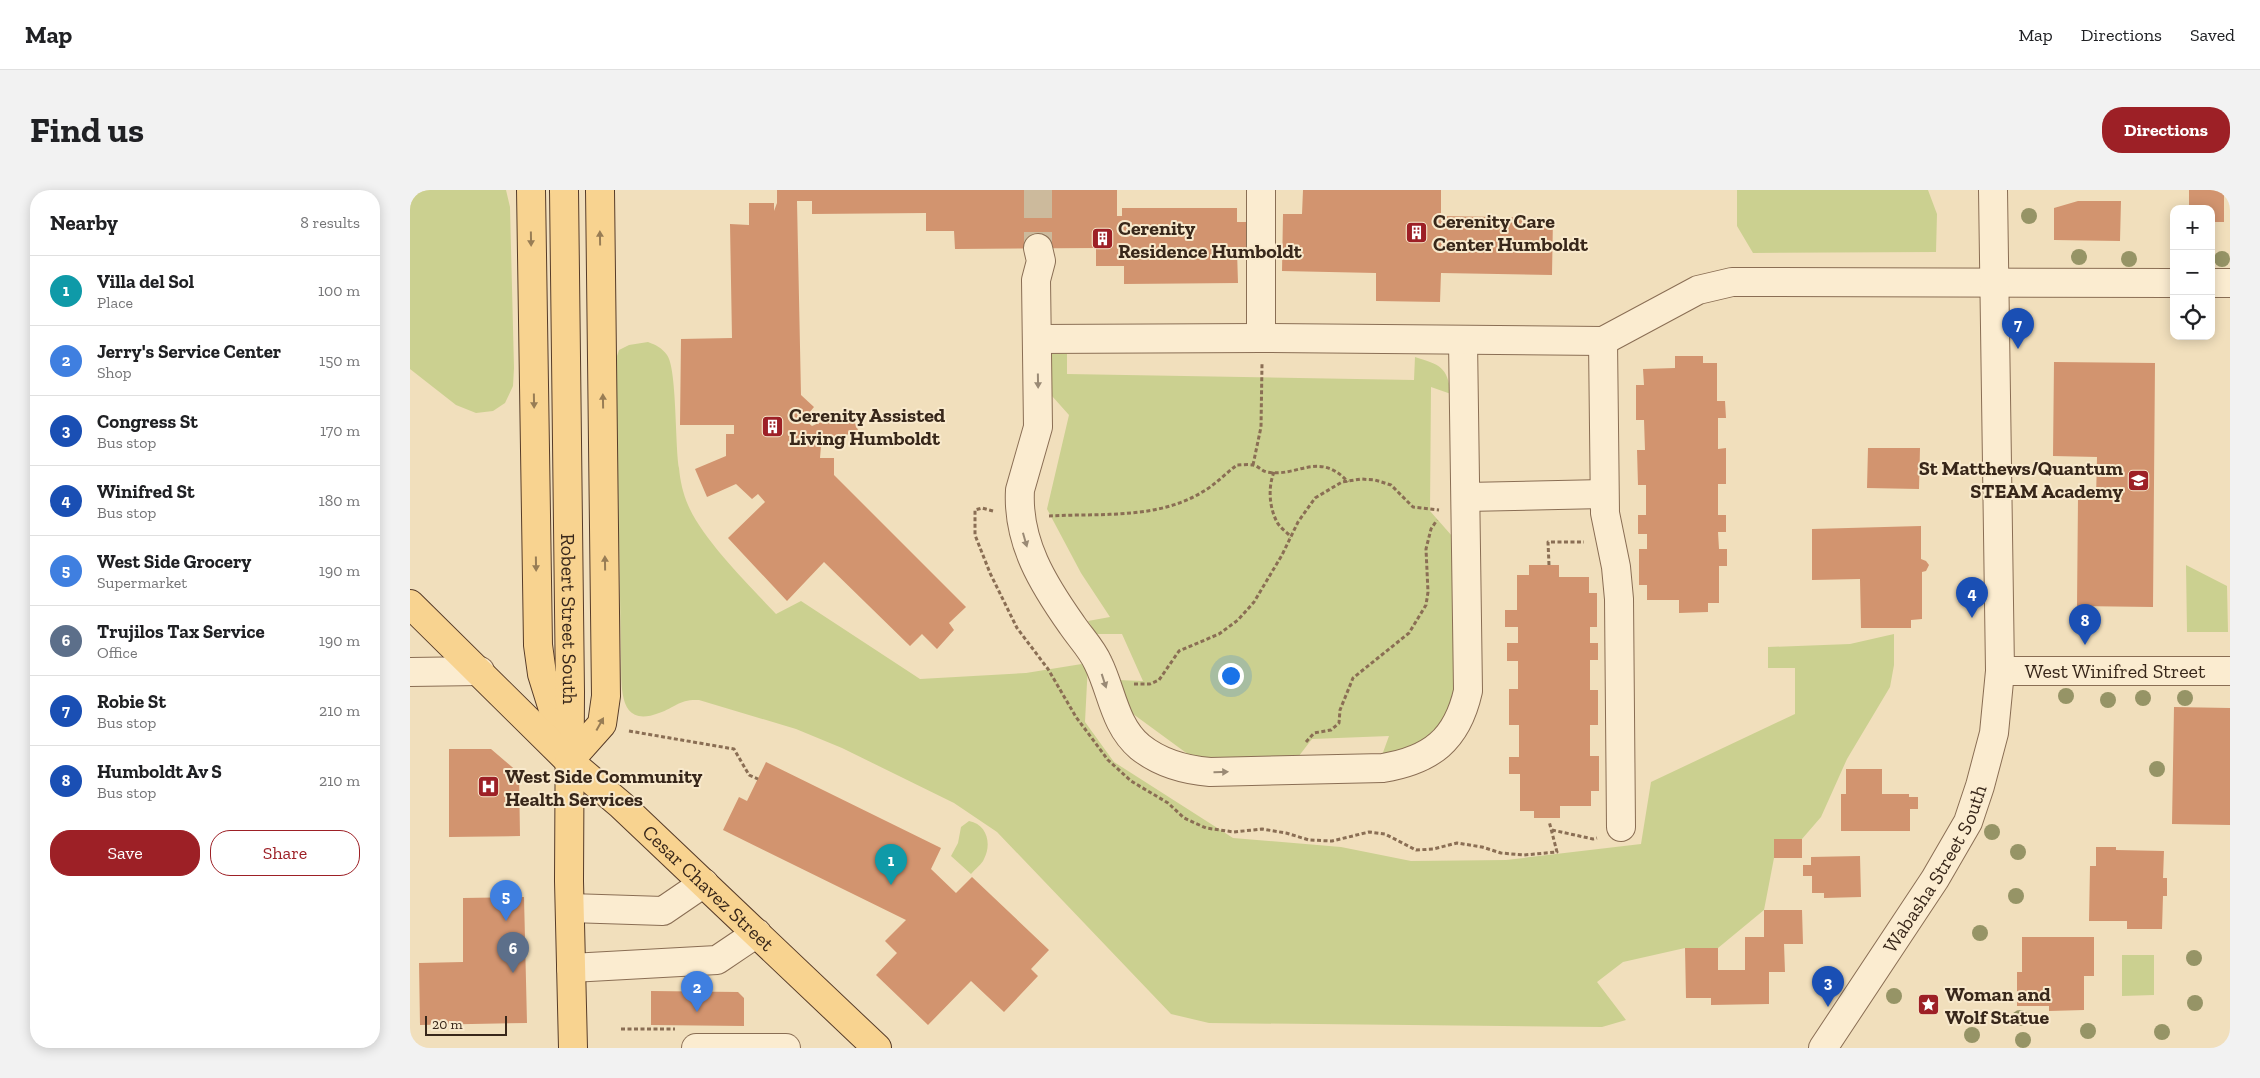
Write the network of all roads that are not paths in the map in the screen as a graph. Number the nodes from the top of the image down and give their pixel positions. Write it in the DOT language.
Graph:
graph roads {
  1 [pos="531,190"];
  2 [pos="564,190"];
  3 [pos="600,190"];
  4 [pos="1261,190"];
  5 [pos="1993,190"];
  6 [pos="1034,248"];
  7 [pos="1994,283"];
  8 [pos="2170,283"];
  9 [pos="2215,283"];
  10 [pos="2230,283"];
  11 [pos="1261,338"];
  12 [pos="1037,339"];
  13 [pos="1463,340"];
  14 [pos="1603,341"];
  15 [pos="1604,494"];
  16 [pos="1461,506"];
  17 [pos="410,604"];
  18 [pos="2230,670"];
  19 [pos="480,671"];
  20 [pos="2000,671"];
  21 [pos="410,672"];
  22 [pos="569,761"];
  23 [pos="1621,826"];
  24 [pos="704,883"];
  25 [pos="570,908"];
  26 [pos="757,933"];
  27 [pos="571,968"];
  28 [pos="573,1048"];
  29 [pos="696,1048"];
  30 [pos="786,1048"];
  31 [pos="877,1048"];
  32 [pos="1823,1048"];
  1 -- 22 [label="main road, one-way"];
  2 -- 22 [label="main road, Robert Street South"];
  22 -- 3 [label="main road, one-way"];
  4 -- 11 [label="street"];
  5 -- 7 [label="street, Wabasha Street South"];
  6 -- 12 [label="street"];
  7 -- 8 [label="street"];
  7 -- 14 [label="street"];
  7 -- 20 [label="street, Wabasha Street South"];
  9 -- 10 [label="street"];
  11 -- 12 [label="street"];
  11 -- 13 [label="street"];
  12 -- 16 [label="street, one-way"];
  13 -- 14 [label="street"];
  13 -- 16 [label="street"];
  14 -- 15 [label="street"];
  15 -- 16 [label="street"];
  15 -- 23 [label="street"];
  17 -- 19 [label="main road, Cesar Chavez Street"];
  18 -- 20 [label="street, West Winifred Street"];
  19 -- 21 [label="street"];
  19 -- 22 [label="main road, Cesar Chavez Street"];
  20 -- 32 [label="street, Wabasha Street South"];
  22 -- 24 [label="main road, Cesar Chavez Street"];
  22 -- 25 [label="main road, Robert Street South"];
  24 -- 25 [label="street"];
  24 -- 26 [label="main road, Cesar Chavez Street"];
  25 -- 27 [label="main road, Robert Street South"];
  26 -- 27 [label="street"];
  26 -- 31 [label="main road, Cesar Chavez Street"];
  27 -- 28 [label="main road, Robert Street South"];
  29 -- 30 [label="street"];
}
